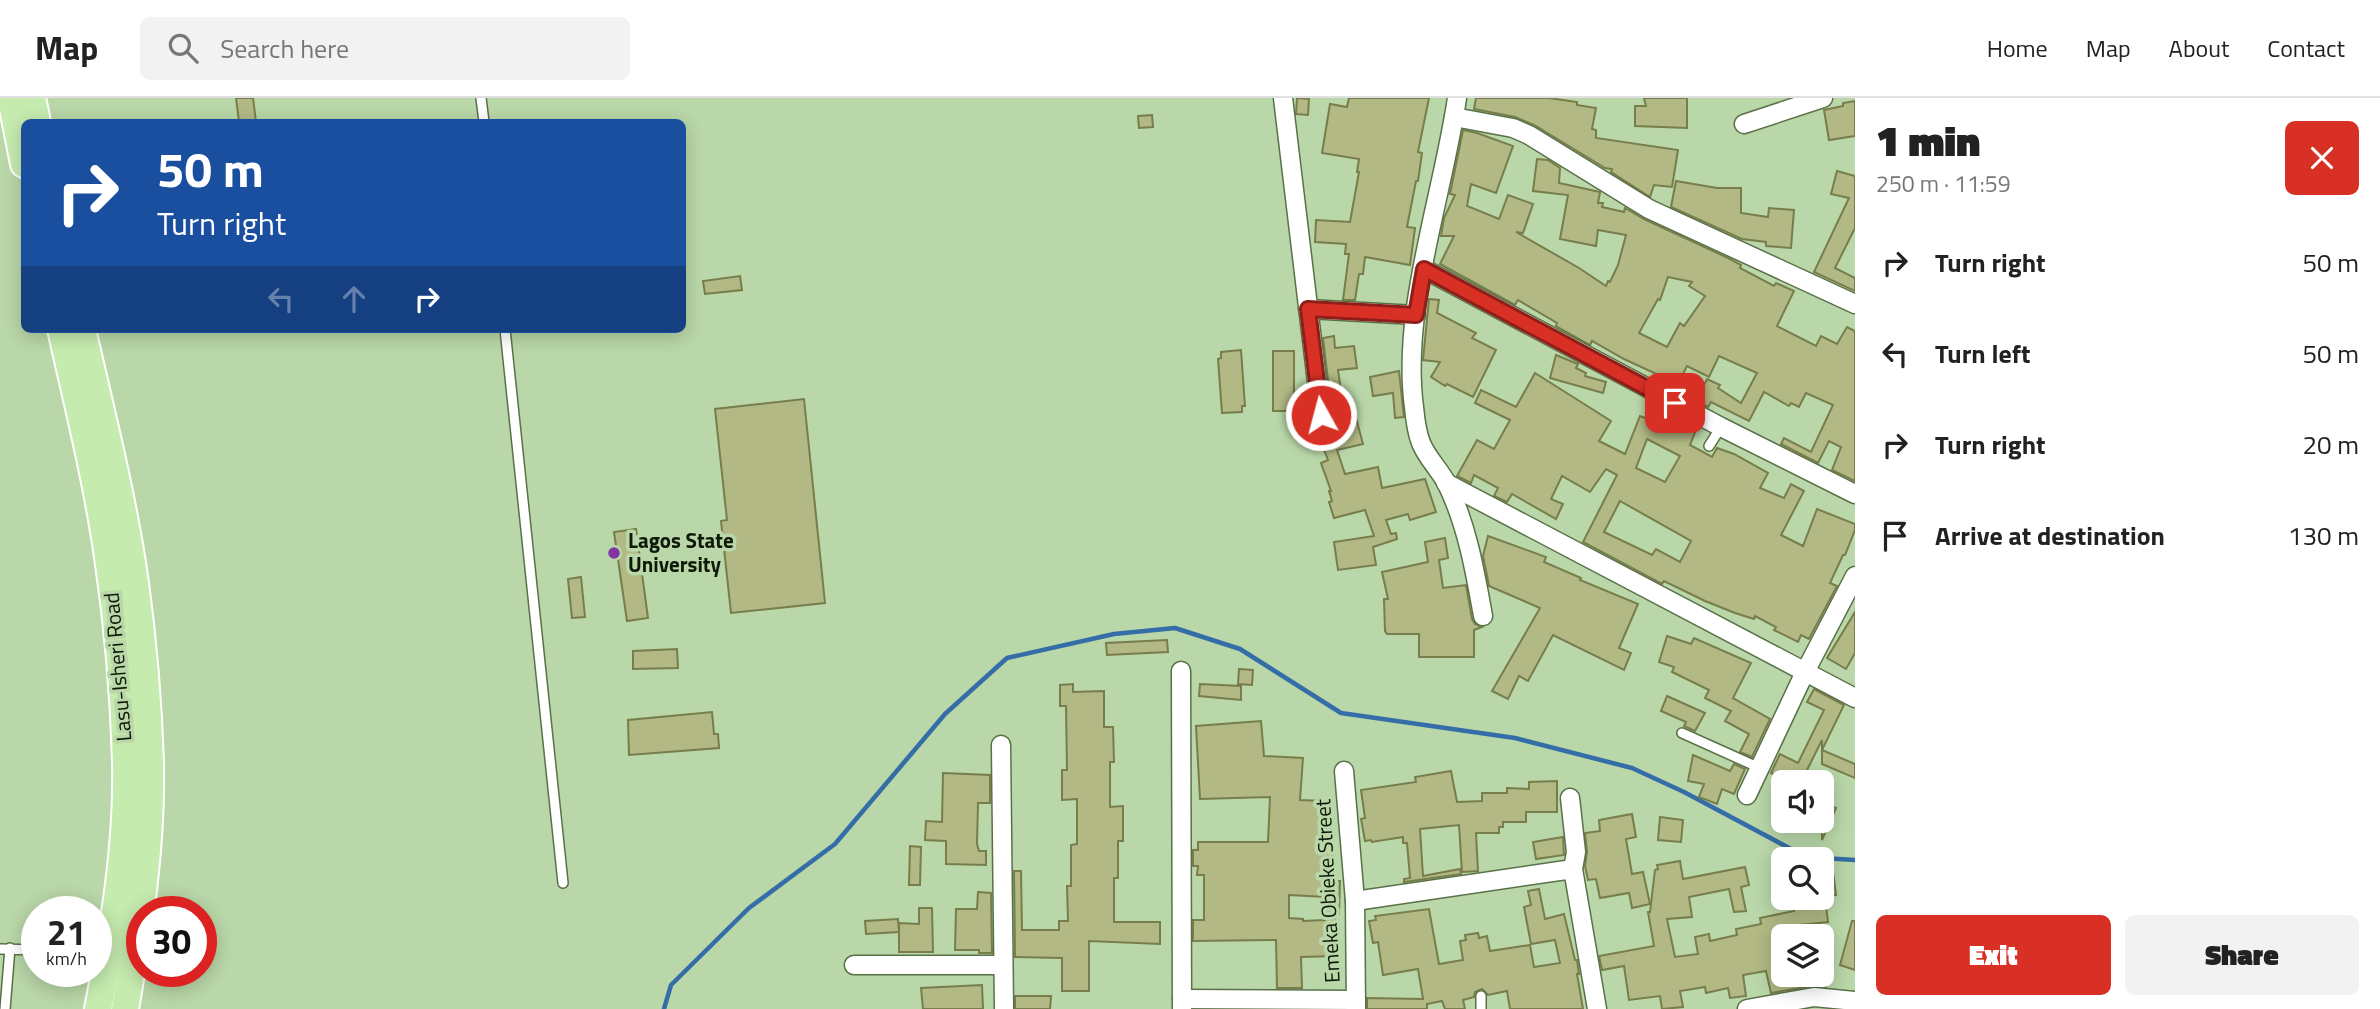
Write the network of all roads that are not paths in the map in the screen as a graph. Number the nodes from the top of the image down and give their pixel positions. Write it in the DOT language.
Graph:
graph roads {
  1 [pos="11,98"];
  2 [pos="32,98"];
  3 [pos="481,98"];
  4 [pos="1283,98"];
  5 [pos="1457,98"];
  6 [pos="1824,98"];
  7 [pos="1454,117"];
  8 [pos="36,119"];
  9 [pos="484,119"];
  10 [pos="1744,124"];
  11 [pos="21,149"];
  12 [pos="1424,269"];
  13 [pos="1855,304"];
  14 [pos="1308,309"];
  15 [pos="1416,315"];
  16 [pos="62,333"];
  17 [pos="83,333"];
  18 [pos="505,333"];
  19 [pos="1321,415"];
  20 [pos="1721,427"];
  21 [pos="1709,446"];
  22 [pos="1446,484"];
  23 [pos="1855,494"];
  24 [pos="1855,576"];
  25 [pos="1483,616"];
  26 [pos="1181,671"];
  27 [pos="1805,672"];
  28 [pos="1855,698"];
  29 [pos="1682,733"];
  30 [pos="1001,744"];
  31 [pos="1760,768"];
  32 [pos="1344,771"];
  33 [pos="1747,794"];
  34 [pos="1570,798"];
  35 [pos="1573,870"];
  36 [pos="563,883"];
  37 [pos="1355,901"];
  38 [pos="112,915"];
  39 [pos="10,948"];
  40 [pos="0,949"];
  41 [pos="21,949"];
  42 [pos="854,965"];
  43 [pos="1003,965"];
  44 [pos="100,987"];
  45 [pos="1481,996"];
  46 [pos="1855,1001"];
  47 [pos="1182,1004"];
  48 [pos="1356,1004"];
  49 [pos="5,1009"];
  50 [pos="98,1009"];
  51 [pos="125,1009"];
  52 [pos="1004,1009"];
  53 [pos="1481,1009"];
  54 [pos="1597,1009"];
  55 [pos="1748,1009"];
  1 -- 11 [label="main road"];
  2 -- 8 [label="main road"];
  3 -- 9 [label="lane"];
  4 -- 14 [label="street"];
  5 -- 7 [label="street"];
  6 -- 10 [label="street"];
  7 -- 12 [label="street"];
  7 -- 13 [label="street"];
  12 -- 15 [label="street"];
  12 -- 20 [label="street"];
  14 -- 15 [label="street"];
  14 -- 19 [label="street"];
  15 -- 22 [label="street"];
  16 -- 38 [label="main road, Lasu-Isheri Road"];
  17 -- 51 [label="main road, Lasu-Isheri Road"];
  18 -- 36 [label="lane"];
  20 -- 21 [label="lane"];
  20 -- 23 [label="street"];
  22 -- 25 [label="street"];
  22 -- 27 [label="street"];
  24 -- 27 [label="street"];
  26 -- 47 [label="street"];
  27 -- 28 [label="street"];
  27 -- 31 [label="street"];
  29 -- 31 [label="lane"];
  30 -- 43 [label="street"];
  31 -- 33 [label="street"];
  32 -- 37 [label="street, Emeka Obieke Street"];
  34 -- 35 [label="street"];
  35 -- 37 [label="street"];
  35 -- 54 [label="street"];
  37 -- 48 [label="street, Emeka Obieke Street"];
  39 -- 40 [label="lane"];
  39 -- 41 [label="lane"];
  39 -- 49 [label="lane"];
  42 -- 43 [label="street"];
  43 -- 52 [label="street"];
  44 -- 50 [label="main road, Lasu-Isheri Road"];
  45 -- 53 [label="lane"];
  46 -- 55 [label="street"];
  47 -- 48 [label="street"];
}
